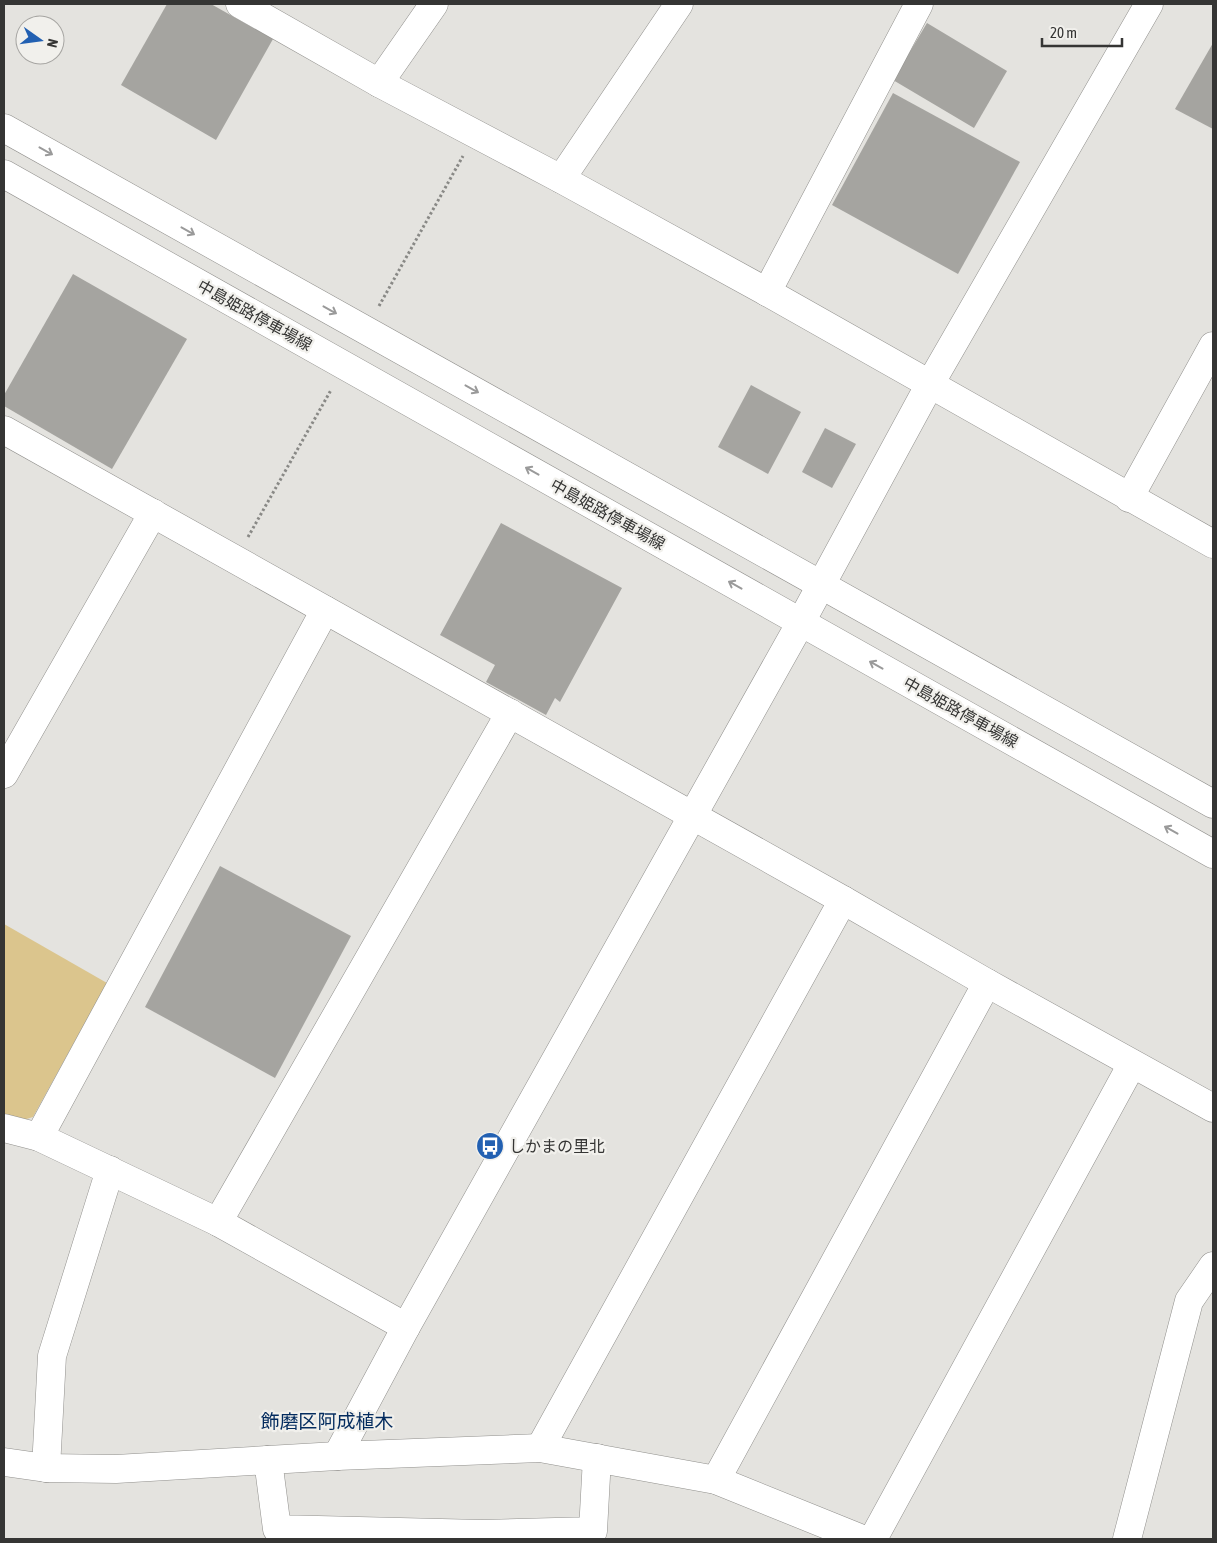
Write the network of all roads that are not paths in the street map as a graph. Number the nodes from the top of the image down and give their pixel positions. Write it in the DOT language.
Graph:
graph roads {
  1 [pos="240,4"];
  2 [pos="434,4"];
  3 [pos="679,4"];
  4 [pos="918,4"];
  5 [pos="1149,4"];
  6 [pos="379,83"];
  7 [pos="4,128"];
  8 [pos="4,174"];
  9 [pos="560,179"];
  10 [pos="767,292"];
  11 [pos="1213,346"];
  12 [pos="930,384"];
  13 [pos="5,433"];
  14 [pos="1129,498"];
  15 [pos="152,513"];
  16 [pos="1213,544"];
  17 [pos="821,584"];
  18 [pos="325,610"];
  19 [pos="801,622"];
  20 [pos="510,713"];
  21 [pos="4,774"];
  22 [pos="1213,804"];
  23 [pos="692,816"];
  24 [pos="1213,854"];
  25 [pos="843,900"];
  26 [pos="986,983"];
  27 [pos="1132,1064"];
  28 [pos="1213,1108"];
  29 [pos="4,1128"];
  30 [pos="39,1136"];
  31 [pos="110,1170"];
  32 [pos="218,1222"];
  33 [pos="1213,1266"];
  34 [pos="406,1327"];
  35 [pos="540,1448"];
  36 [pos="337,1456"];
  37 [pos="597,1458"];
  38 [pos="268,1460"];
  39 [pos="4,1462"];
  40 [pos="46,1468"];
  41 [pos="716,1480"];
  42 [pos="862,1539"];
  43 [pos="873,1539"];
  44 [pos="1127,1539"];
  1 -- 6 [label="street"];
  2 -- 6 [label="street"];
  3 -- 9 [label="street"];
  4 -- 10 [label="street"];
  5 -- 12 [label="street"];
  6 -- 9 [label="street"];
  7 -- 17 [label="street, one-way"];
  19 -- 8 [label="street, 中島姫路停車場線, one-way"];
  9 -- 10 [label="street"];
  10 -- 12 [label="street"];
  11 -- 14 [label="street"];
  12 -- 14 [label="street"];
  12 -- 17 [label="street"];
  13 -- 15 [label="street"];
  14 -- 16 [label="street"];
  15 -- 18 [label="street"];
  15 -- 21 [label="street"];
  17 -- 19 [label="street"];
  17 -- 22 [label="street"];
  18 -- 20 [label="street"];
  18 -- 30 [label="street"];
  19 -- 23 [label="street"];
  24 -- 19 [label="street, 中島姫路停車場線, one-way"];
  20 -- 23 [label="street"];
  20 -- 32 [label="street"];
  23 -- 25 [label="street"];
  23 -- 34 [label="street"];
  25 -- 26 [label="street"];
  25 -- 35 [label="street"];
  26 -- 27 [label="street"];
  26 -- 41 [label="street"];
  27 -- 28 [label="street"];
  27 -- 43 [label="street"];
  29 -- 30 [label="street"];
  30 -- 31 [label="street"];
  31 -- 32 [label="street"];
  31 -- 40 [label="street"];
  32 -- 34 [label="street"];
  33 -- 44 [label="street"];
  34 -- 36 [label="street"];
  35 -- 36 [label="street"];
  35 -- 37 [label="street"];
  36 -- 38 [label="street"];
  37 -- 38 [label="street"];
  37 -- 41 [label="street"];
  38 -- 40 [label="street"];
  39 -- 40 [label="street"];
  41 -- 42 [label="street"];
}
